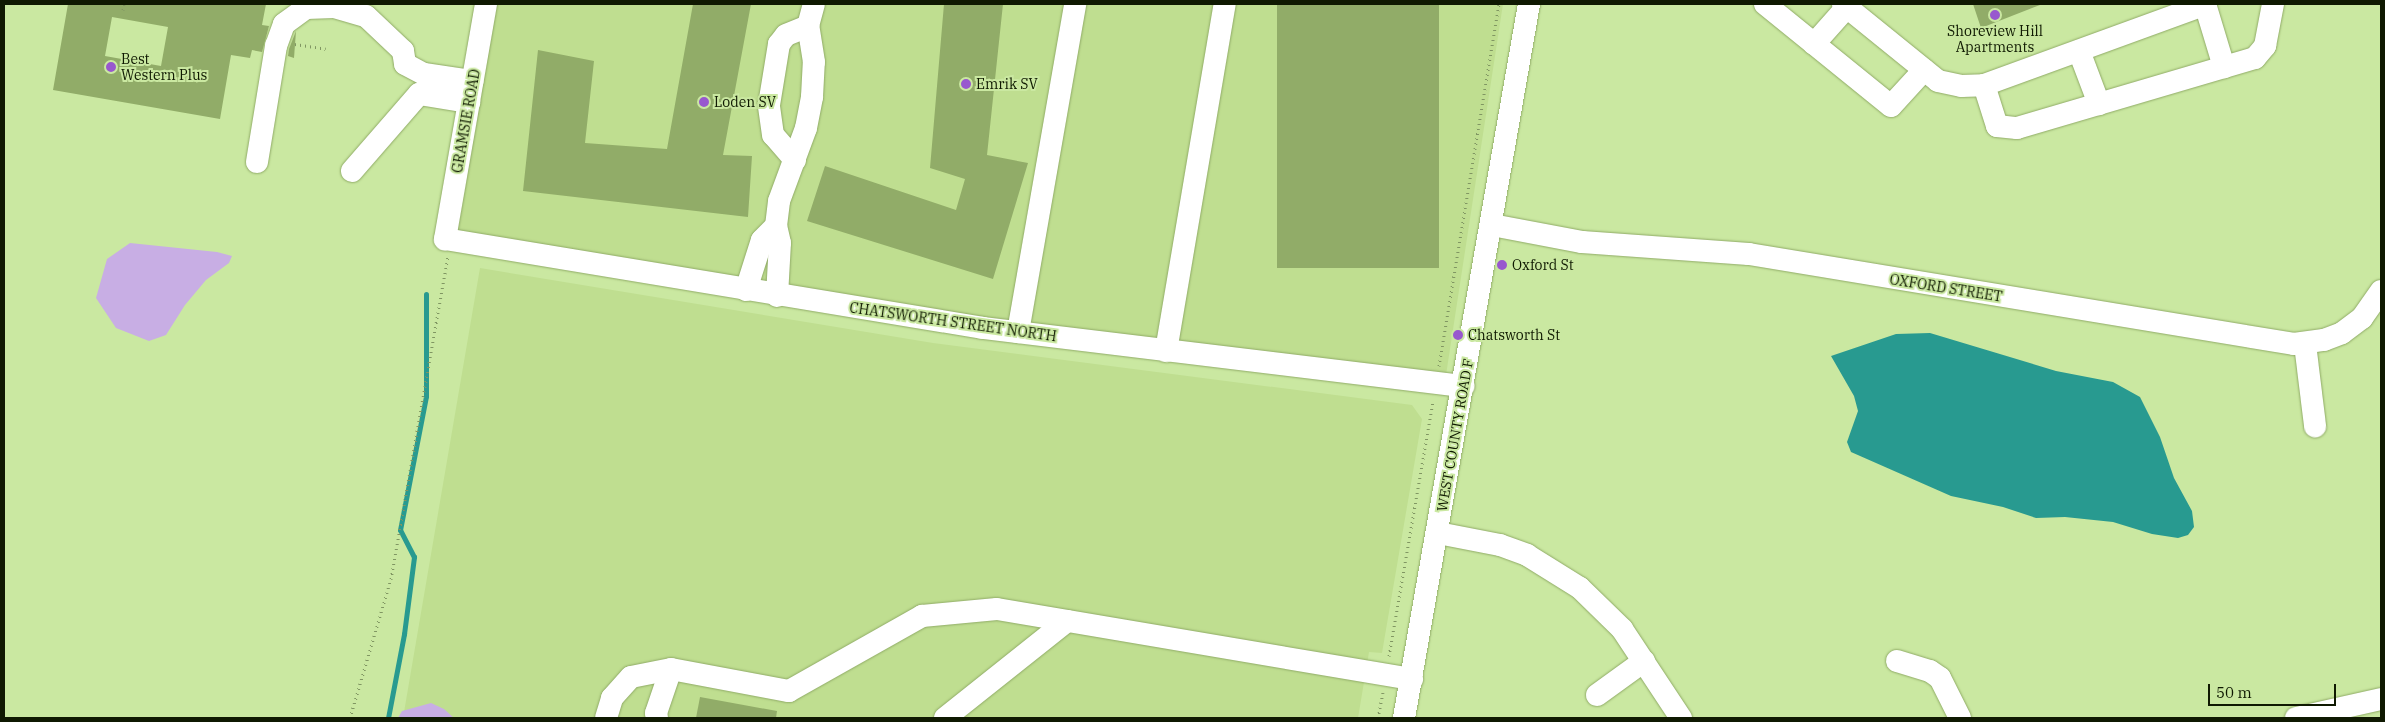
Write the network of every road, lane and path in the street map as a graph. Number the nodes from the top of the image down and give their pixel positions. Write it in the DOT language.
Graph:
graph roads {
  1 [pos="124,4"];
  2 [pos="486,4"];
  3 [pos="814,4"];
  4 [pos="1075,4"];
  5 [pos="1225,4"];
  6 [pos="1499,4"];
  7 [pos="1529,4"];
  8 [pos="1765,4"];
  9 [pos="2205,4"];
  10 [pos="2273,4"];
  11 [pos="1845,5"];
  12 [pos="123,10"];
  13 [pos="808,26"];
  14 [pos="278,41"];
  15 [pos="1814,44"];
  16 [pos="326,49"];
  17 [pos="2079,51"];
  18 [pos="2224,67"];
  19 [pos="1924,70"];
  20 [pos="421,84"];
  21 [pos="1984,85"];
  22 [pos="471,92"];
  23 [pos="2099,104"];
  24 [pos="795,160"];
  25 [pos="257,162"];
  26 [pos="352,171"];
  27 [pos="1492,225"];
  28 [pos="776,226"];
  29 [pos="448,240"];
  30 [pos="746,290"];
  31 [pos="2381,291"];
  32 [pos="777,296"];
  33 [pos="1018,332"];
  34 [pos="2305,344"];
  35 [pos="1166,351"];
  36 [pos="1436,382"];
  37 [pos="1464,386"];
  38 [pos="2315,426"];
  39 [pos="1438,533"];
  40 [pos="1067,620"];
  41 [pos="1644,661"];
  42 [pos="1897,661"];
  43 [pos="671,669"];
  44 [pos="1386,674"];
  45 [pos="1412,679"];
  46 [pos="1597,695"];
  47 [pos="2381,699"];
  48 [pos="350,718"];
  49 [pos="606,718"];
  50 [pos="657,718"];
  51 [pos="945,718"];
  52 [pos="1378,718"];
  53 [pos="1404,718"];
  54 [pos="1681,718"];
  55 [pos="1960,718"];
  56 [pos="2296,718"];
  1 -- 12 [label="path"];
  2 -- 22 [label="street, GRAMSIE ROAD"];
  3 -- 13 [label="street"];
  4 -- 33 [label="street"];
  5 -- 35 [label="street"];
  6 -- 36 [label="path"];
  7 -- 27 [label="street, WEST COUNTY ROAD F"];
  8 -- 15 [label="street"];
  9 -- 17 [label="street"];
  9 -- 18 [label="street"];
  10 -- 18 [label="street"];
  11 -- 15 [label="street"];
  11 -- 19 [label="street"];
  13 -- 24 [label="street"];
  13 -- 24 [label="street"];
  14 -- 16 [label="path"];
  14 -- 20 [label="street"];
  14 -- 25 [label="street"];
  15 -- 19 [label="street"];
  17 -- 21 [label="street"];
  17 -- 23 [label="street"];
  18 -- 23 [label="street"];
  19 -- 21 [label="street"];
  20 -- 22 [label="street"];
  20 -- 26 [label="street"];
  21 -- 23 [label="street"];
  22 -- 29 [label="street, GRAMSIE ROAD"];
  24 -- 28 [label="street"];
  27 -- 34 [label="street, OXFORD STREET"];
  27 -- 37 [label="street, WEST COUNTY ROAD F"];
  28 -- 30 [label="street"];
  28 -- 32 [label="street"];
  29 -- 30 [label="street, CHATSWORTH STREET NORTH"];
  29 -- 48 [label="path"];
  30 -- 32 [label="street, CHATSWORTH STREET NORTH"];
  31 -- 34 [label="street, OXFORD STREET"];
  32 -- 33 [label="street, CHATSWORTH STREET NORTH"];
  33 -- 35 [label="street, CHATSWORTH STREET NORTH"];
  34 -- 38 [label="street"];
  35 -- 36 [label="street, CHATSWORTH STREET NORTH"];
  36 -- 37 [label="street, CHATSWORTH STREET NORTH"];
  36 -- 44 [label="path"];
  37 -- 39 [label="street, WEST COUNTY ROAD F"];
  39 -- 41 [label="street"];
  39 -- 45 [label="street, WEST COUNTY ROAD F"];
  40 -- 43 [label="street"];
  40 -- 44 [label="street"];
  40 -- 51 [label="street"];
  41 -- 46 [label="street"];
  41 -- 54 [label="street"];
  42 -- 55 [label="street"];
  43 -- 49 [label="street"];
  43 -- 50 [label="street"];
  44 -- 45 [label="street"];
  44 -- 52 [label="path"];
  45 -- 53 [label="street, WEST COUNTY ROAD F"];
  47 -- 56 [label="street"];
}
